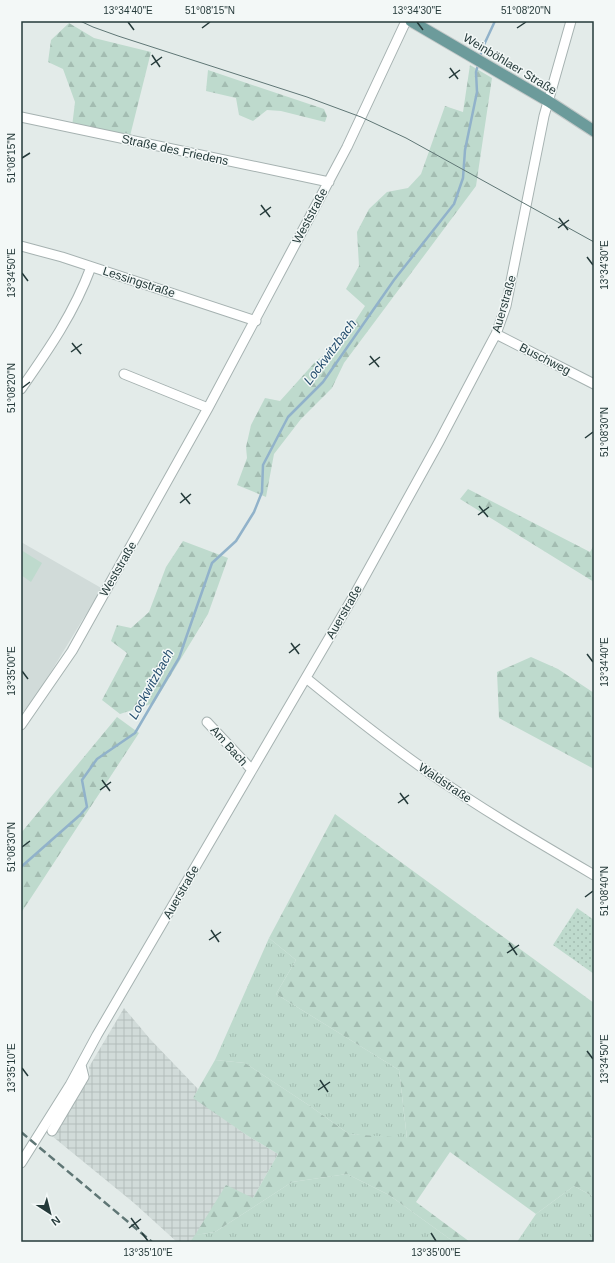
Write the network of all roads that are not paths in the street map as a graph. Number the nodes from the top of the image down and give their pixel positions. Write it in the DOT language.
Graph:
graph roads {
  1 [pos="406,21"];
  2 [pos="411,21"];
  3 [pos="571,21"];
  4 [pos="548,101"];
  5 [pos="21,118"];
  6 [pos="594,131"];
  7 [pos="329,182"];
  8 [pos="21,246"];
  9 [pos="91,267"];
  10 [pos="256,320"];
  11 [pos="496,334"];
  12 [pos="124,374"];
  13 [pos="594,384"];
  14 [pos="21,389"];
  15 [pos="208,408"];
  16 [pos="306,678"];
  17 [pos="207,722"];
  18 [pos="21,726"];
  19 [pos="252,770"];
  20 [pos="594,875"];
  21 [pos="81,1065"];
  22 [pos="52,1130"];
  23 [pos="21,1164"];
  1 -- 7 [label="street, Weststraße"];
  2 -- 4 [label="main road, Weinböhlaer Straße"];
  3 -- 4 [label="street, Auerstraße"];
  4 -- 6 [label="main road, Weinböhlaer Straße"];
  4 -- 11 [label="street, Auerstraße"];
  5 -- 7 [label="street, Straße des Friedens"];
  7 -- 10 [label="street, Weststraße"];
  8 -- 9 [label="street, Lessingstraße"];
  9 -- 10 [label="street, Lessingstraße"];
  9 -- 14 [label="street"];
  10 -- 15 [label="street, Weststraße"];
  11 -- 13 [label="street, Buschweg"];
  11 -- 16 [label="street, Auerstraße"];
  12 -- 15 [label="street"];
  15 -- 18 [label="street, Weststraße"];
  16 -- 19 [label="street, Auerstraße"];
  16 -- 20 [label="street, Waldstraße"];
  17 -- 19 [label="street, Am Bach"];
  19 -- 21 [label="street, Auerstraße"];
  21 -- 22 [label="street"];
  21 -- 23 [label="street, Auerstraße"];
}
